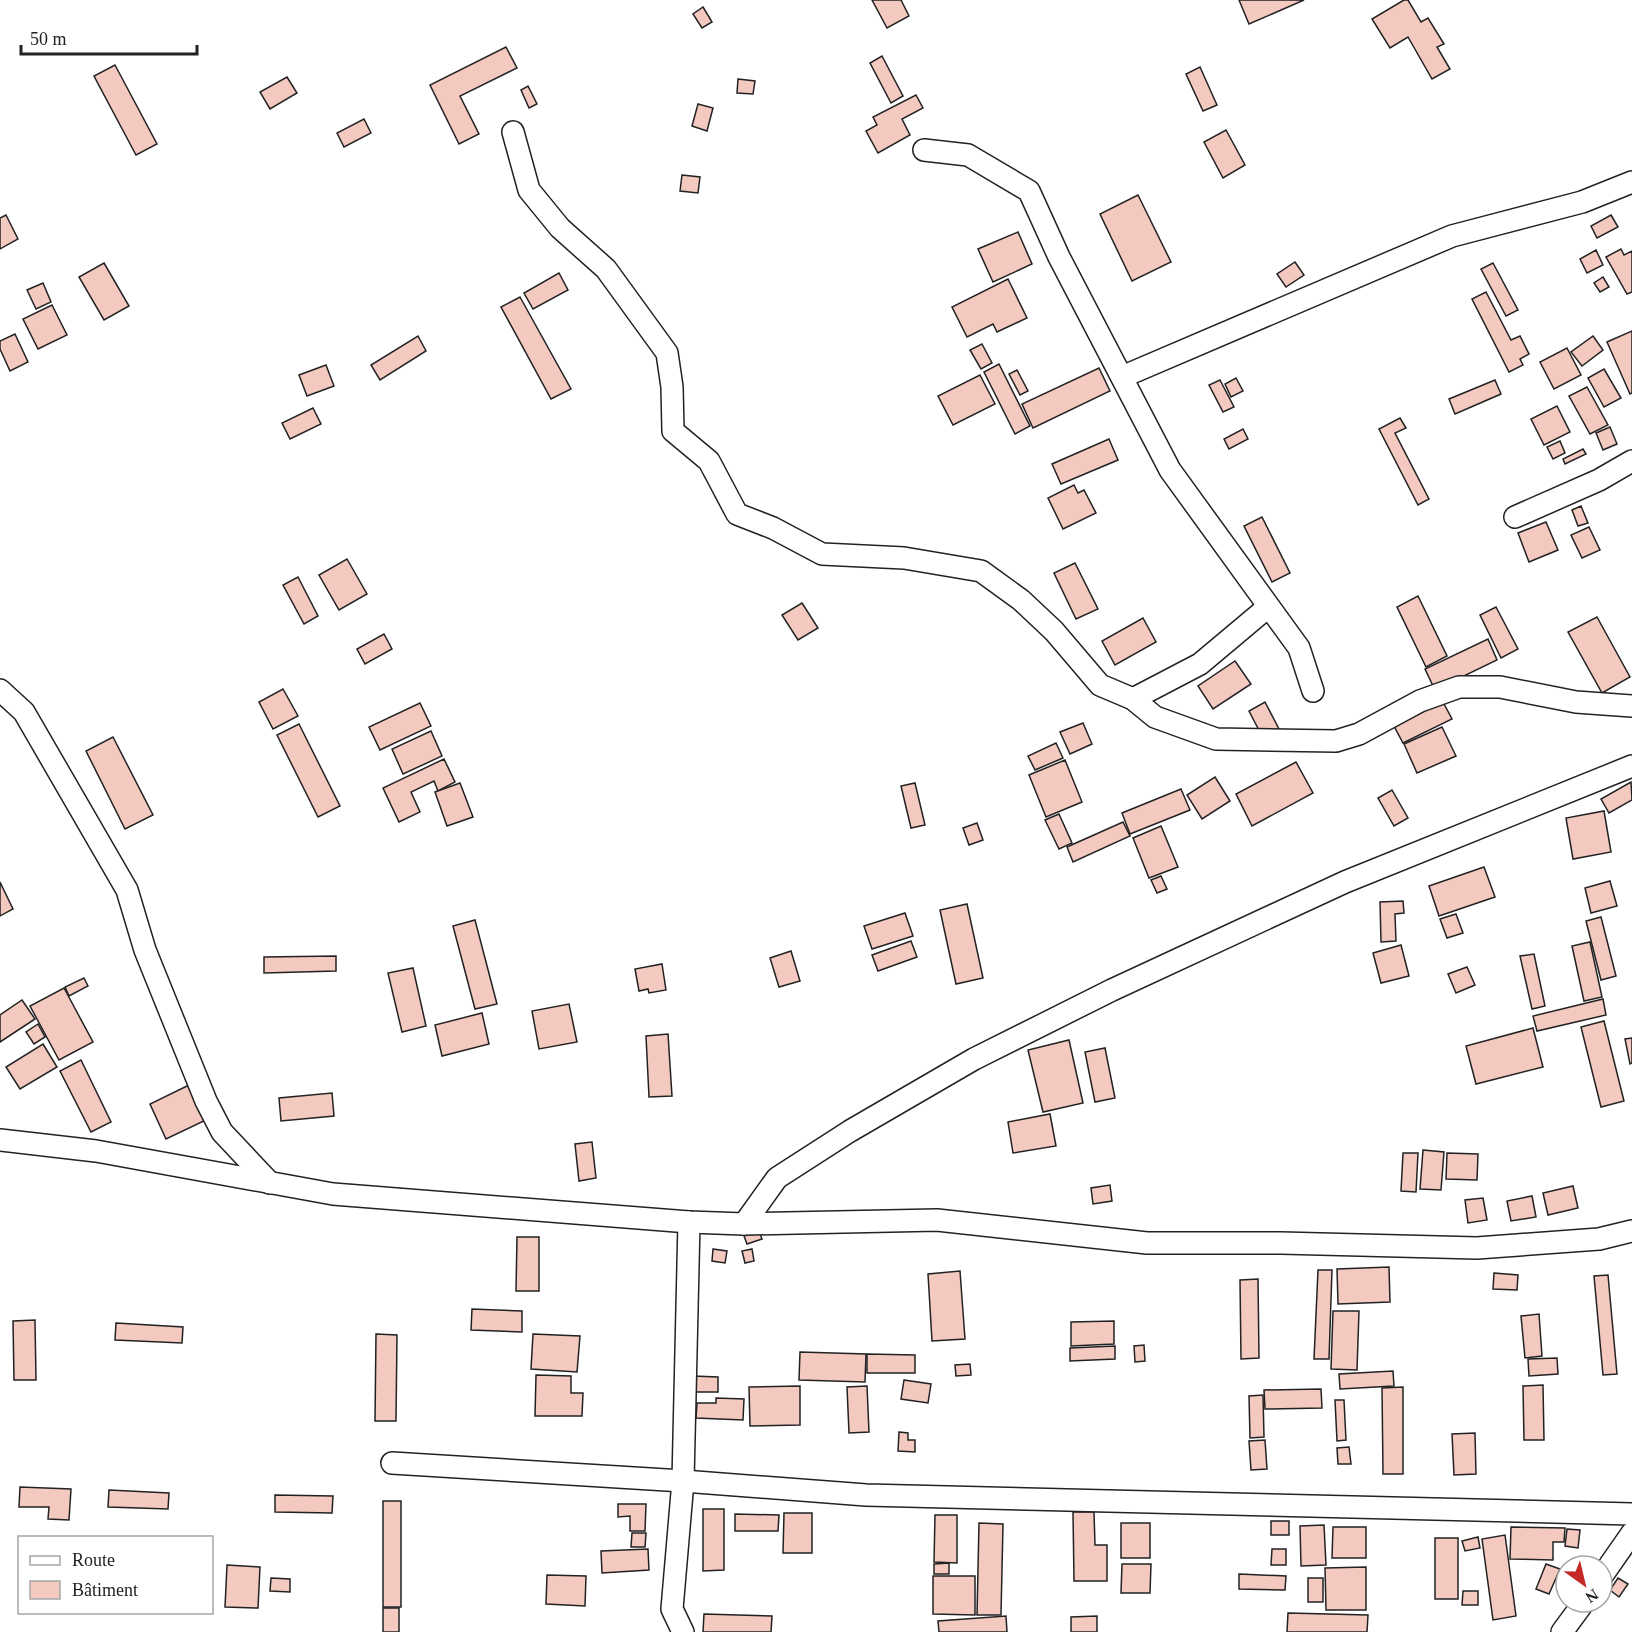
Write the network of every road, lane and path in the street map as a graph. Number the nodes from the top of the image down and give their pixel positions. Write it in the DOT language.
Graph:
graph roads {
  1 [pos="513,132"];
  2 [pos="924,150"];
  3 [pos="1632,182"];
  4 [pos="1122,377"];
  5 [pos="1632,461"];
  6 [pos="1515,517"];
  7 [pos="1268,607"];
  8 [pos="0,690"];
  9 [pos="1312,690"];
  10 [pos="1133,699"];
  11 [pos="1632,706"];
  12 [pos="1632,766"];
  13 [pos="0,1140"];
  14 [pos="270,1183"];
  15 [pos="689,1222"];
  16 [pos="744,1224"];
  17 [pos="1632,1232"];
  18 [pos="392,1463"];
  19 [pos="683,1481"];
  20 [pos="1632,1514"];
  21 [pos="1632,1533"];
  22 [pos="1614,1559"];
  23 [pos="1575,1614"];
  24 [pos="683,1632"];
  25 [pos="1562,1632"];
  1 -- 10 [label="street"];
  2 -- 4 [label="street"];
  3 -- 4 [label="street"];
  4 -- 7 [label="street"];
  5 -- 6 [label="street"];
  7 -- 9 [label="street"];
  7 -- 10 [label="street"];
  8 -- 14 [label="street"];
  10 -- 11 [label="street"];
  12 -- 16 [label="street"];
  13 -- 14 [label="street"];
  14 -- 15 [label="street"];
  15 -- 16 [label="street"];
  15 -- 19 [label="street"];
  16 -- 17 [label="street"];
  18 -- 19 [label="street"];
  19 -- 20 [label="street"];
  19 -- 24 [label="street"];
  21 -- 22 [label="street"];
  23 -- 25 [label="street"];
}
